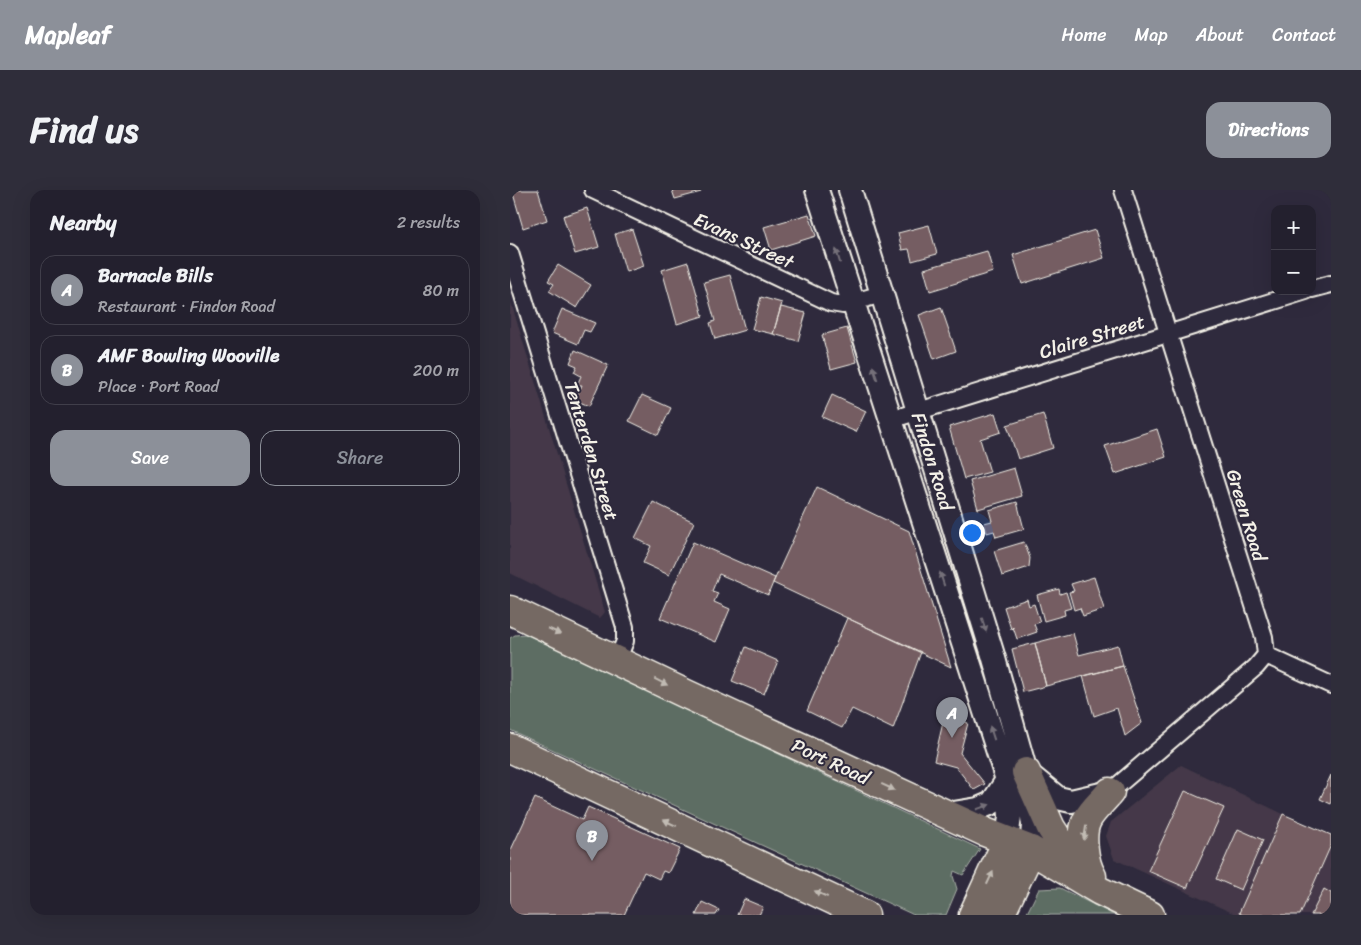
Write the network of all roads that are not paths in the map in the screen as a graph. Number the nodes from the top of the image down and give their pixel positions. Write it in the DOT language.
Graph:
graph roads {
  1 [pos="593,190"];
  2 [pos="817,190"];
  3 [pos="850,190"];
  4 [pos="1123,190"];
  5 [pos="510,253"];
  6 [pos="1331,284"];
  7 [pos="1316,288"];
  8 [pos="882,294"];
  9 [pos="1293,295"];
  10 [pos="852,303"];
  11 [pos="1169,333"];
  12 [pos="917,412"];
  13 [pos="890,420"];
  14 [pos="510,611"];
  15 [pos="1266,656"];
  16 [pos="617,661"];
  17 [pos="1331,684"];
  18 [pos="510,748"];
  19 [pos="1016,776"];
  20 [pos="1110,792"];
  21 [pos="947,814"];
  22 [pos="1019,845"];
  23 [pos="1100,891"];
  24 [pos="866,915"];
  25 [pos="973,915"];
  26 [pos="1000,915"];
  27 [pos="1150,915"];
  1 -- 10 [label="street, Evans Street"];
  10 -- 2 [label="main road, Findon Road, one-way"];
  3 -- 8 [label="main road, Findon Road"];
  4 -- 11 [label="street, Green Road"];
  5 -- 16 [label="street, Tenterden Street"];
  6 -- 7 [label="street"];
  8 -- 10 [label="street, Evans Street"];
  8 -- 12 [label="main road, Findon Road"];
  9 -- 11 [label="street, Claire Street"];
  13 -- 10 [label="main road, Findon Road, one-way"];
  11 -- 12 [label="street, Claire Street"];
  11 -- 15 [label="street, Green Road"];
  12 -- 13 [label="street, Claire Street"];
  12 -- 19 [label="main road, Findon Road, one-way"];
  19 -- 13 [label="main road, Findon Road, one-way"];
  14 -- 16 [label="highway, Port Road, one-way"];
  15 -- 17 [label="street"];
  15 -- 20 [label="street"];
  16 -- 21 [label="highway, Port Road, one-way"];
  24 -- 18 [label="highway, one-way"];
  19 -- 20 [label="main road"];
  21 -- 19 [label="main road, one-way"];
  19 -- 22 [label="main road, Findon Road"];
  19 -- 23 [label="highway"];
  20 -- 23 [label="highway, one-way"];
  21 -- 22 [label="highway, Port Road"];
  22 -- 23 [label="highway, Port Road"];
  25 -- 22 [label="highway, one-way"];
  22 -- 26 [label="highway"];
  23 -- 27 [label="highway, Port Road"];
}
